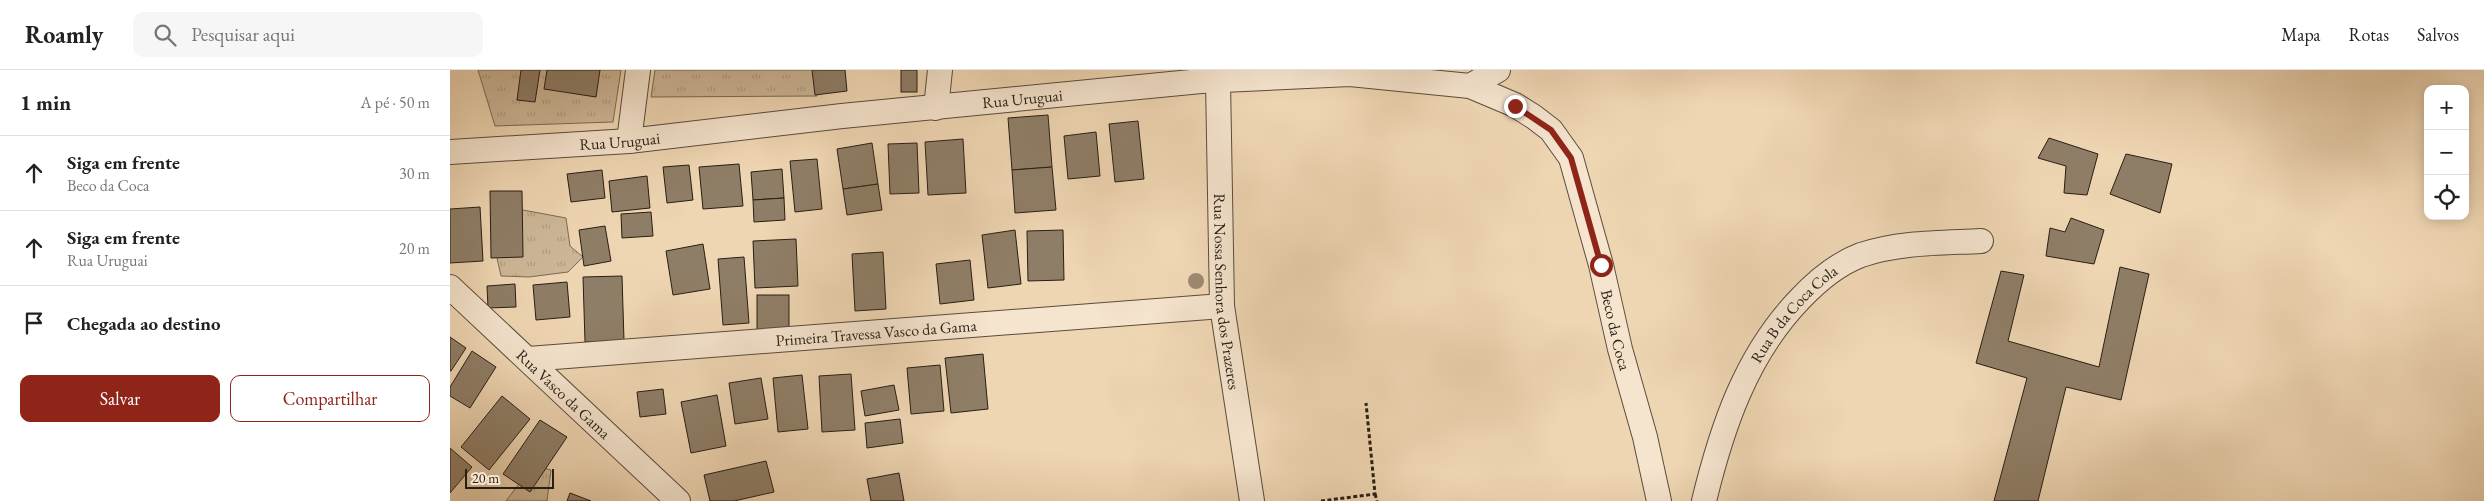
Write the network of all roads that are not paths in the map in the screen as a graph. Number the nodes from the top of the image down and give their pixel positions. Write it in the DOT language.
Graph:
graph roads {
  1 [pos="638,70"];
  2 [pos="940,70"];
  3 [pos="1498,70"];
  4 [pos="1412,75"];
  5 [pos="1207,77"];
  6 [pos="1470,86"];
  7 [pos="936,108"];
  8 [pos="630,141"];
  9 [pos="450,152"];
  10 [pos="1571,158"];
  11 [pos="1981,241"];
  12 [pos="450,287"];
  13 [pos="1222,306"];
  14 [pos="528,358"];
  15 [pos="678,501"];
  16 [pos="1252,501"];
  17 [pos="1659,501"];
  18 [pos="1704,501"];
  1 -- 8 [label="street"];
  2 -- 7 [label="street"];
  3 -- 6 [label="street"];
  4 -- 5 [label="street, Rua Uruguai"];
  4 -- 6 [label="street, Rua Uruguai"];
  5 -- 7 [label="street, Rua Uruguai"];
  5 -- 13 [label="street, Rua Nossa Senhora dos Prazeres"];
  6 -- 10 [label="street, Rua Uruguai"];
  7 -- 8 [label="street, Rua Uruguai"];
  8 -- 9 [label="street, Rua Uruguai"];
  10 -- 17 [label="street, Beco da Coca"];
  11 -- 18 [label="street, Rua B da Coca Cola"];
  12 -- 14 [label="street, Rua Vasco da Gama"];
  13 -- 14 [label="street, Primeira Travessa Vasco da Gama"];
  13 -- 16 [label="street, Rua Nossa Senhora dos Prazeres"];
  14 -- 15 [label="street, Rua Vasco da Gama"];
}
